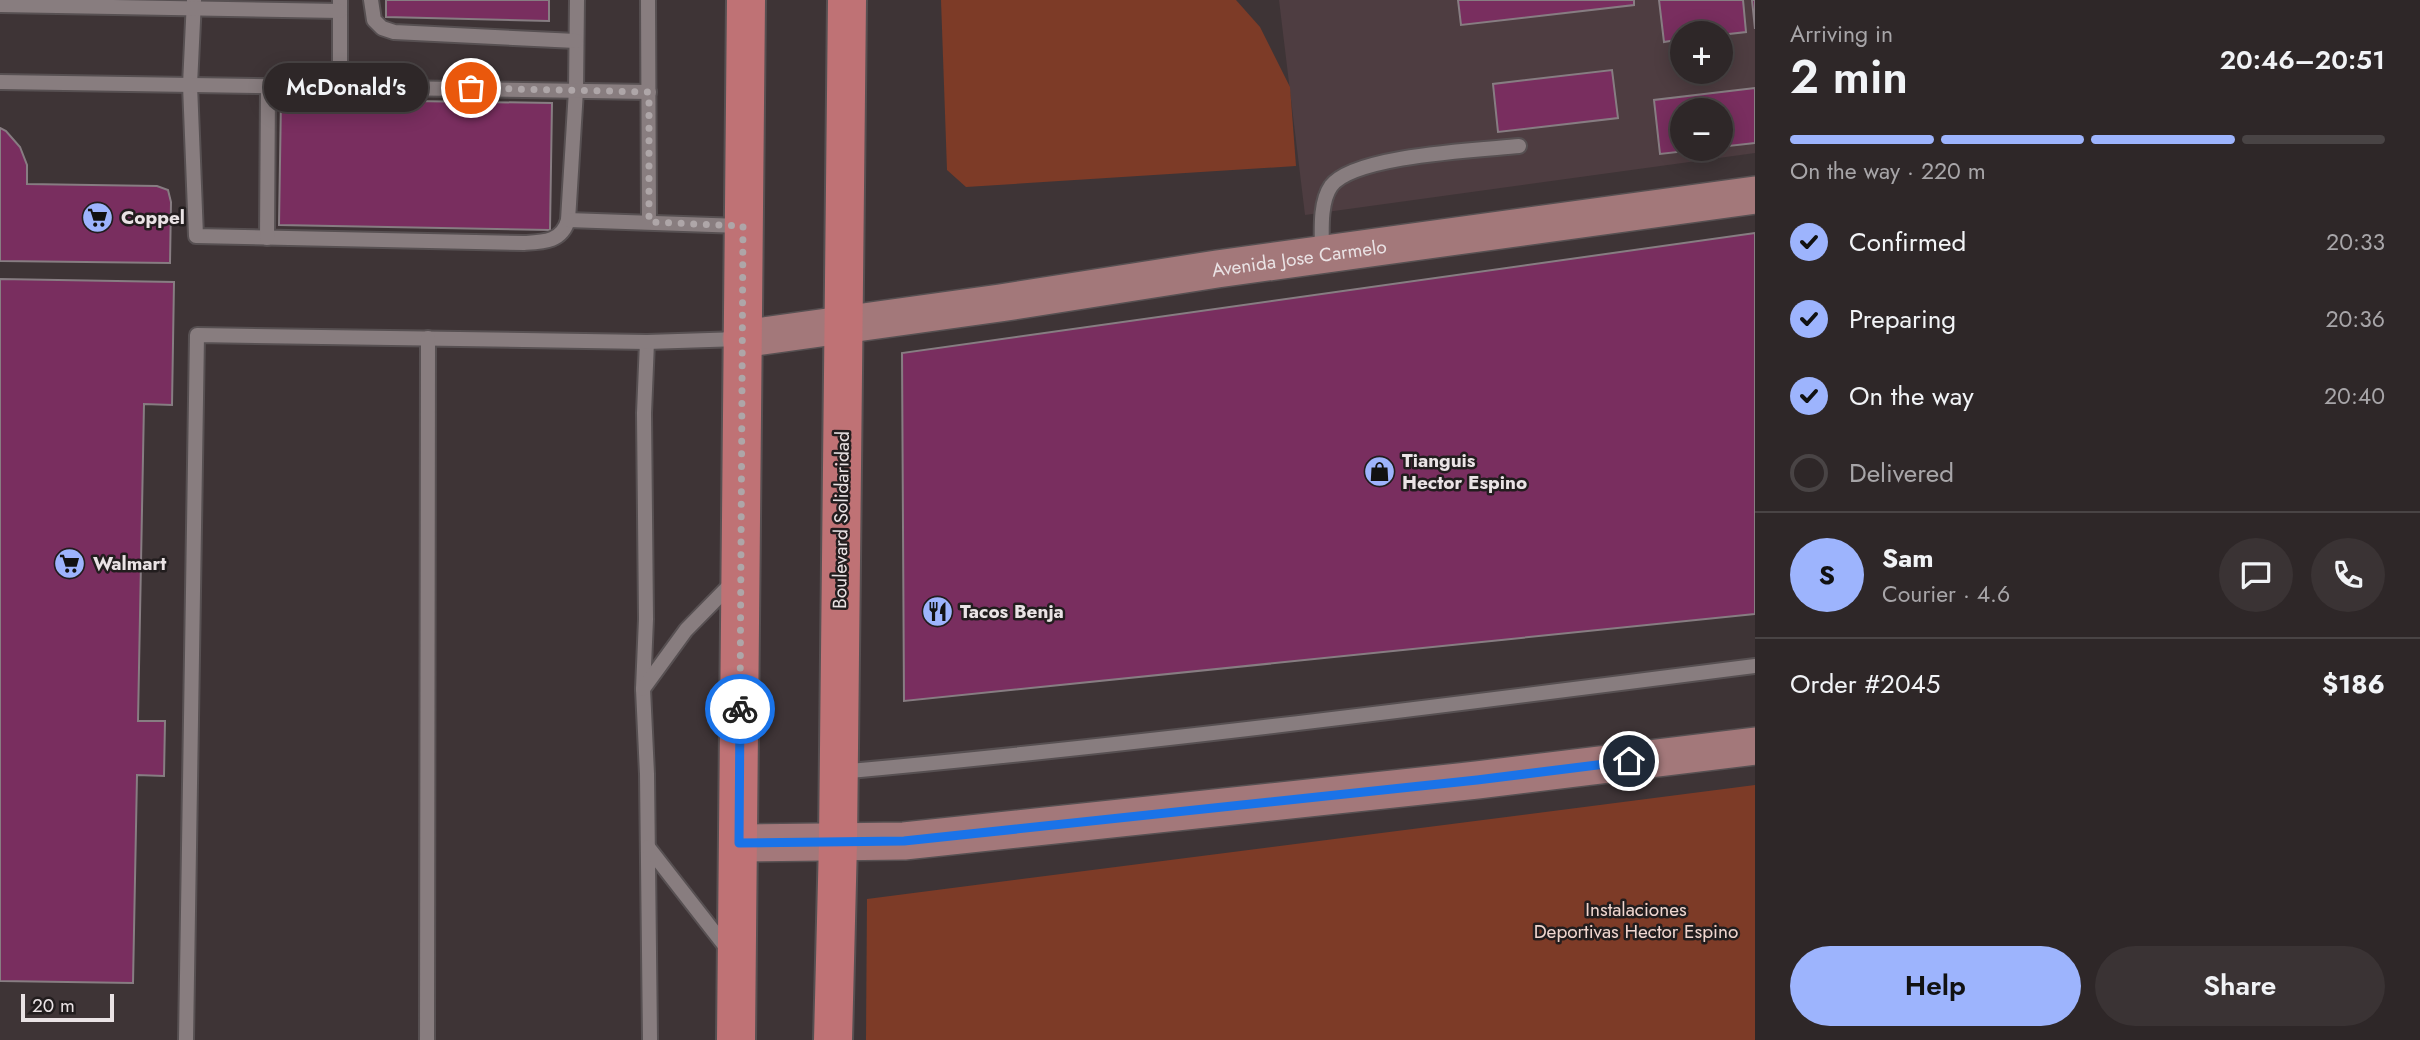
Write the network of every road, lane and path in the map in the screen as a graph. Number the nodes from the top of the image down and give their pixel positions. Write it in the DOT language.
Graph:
graph roads {
  1 [pos="371,0"];
  2 [pos="577,0"];
  3 [pos="648,0"];
  4 [pos="746,0"];
  5 [pos="847,0"];
  6 [pos="0,5"];
  7 [pos="194,5"];
  8 [pos="340,5"];
  9 [pos="576,41"];
  10 [pos="0,82"];
  11 [pos="190,85"];
  12 [pos="268,86"];
  13 [pos="340,86"];
  14 [pos="576,90"];
  15 [pos="649,92"];
  16 [pos="1519,146"];
  17 [pos="1755,195"];
  18 [pos="568,220"];
  19 [pos="649,222"];
  20 [pos="743,226"];
  21 [pos="267,238"];
  22 [pos="1322,256"];
  23 [pos="844,326"];
  24 [pos="428,338"];
  25 [pos="741,339"];
  26 [pos="647,342"];
  27 [pos="741,574"];
  28 [pos="1755,666"];
  29 [pos="643,689"];
  30 [pos="1755,746"];
  31 [pos="838,772"];
  32 [pos="838,842"];
  33 [pos="739,843"];
  34 [pos="648,847"];
  35 [pos="738,962"];
  36 [pos="186,1040"];
  37 [pos="427,1040"];
  38 [pos="650,1040"];
  39 [pos="736,1040"];
  40 [pos="833,1040"];
  1 -- 9 [label="lane"];
  2 -- 9 [label="lane"];
  3 -- 15 [label="lane"];
  4 -- 20 [label="main road"];
  5 -- 23 [label="main road, Boulevard Solidaridad"];
  6 -- 7 [label="lane"];
  7 -- 8 [label="lane"];
  7 -- 11 [label="lane"];
  8 -- 13 [label="lane"];
  9 -- 14 [label="lane"];
  10 -- 11 [label="lane"];
  11 -- 12 [label="lane"];
  11 -- 21 [label="lane"];
  12 -- 13 [label="lane"];
  12 -- 21 [label="lane"];
  13 -- 14 [label="lane"];
  14 -- 15 [label="lane"];
  14 -- 18 [label="lane"];
  15 -- 19 [label="lane"];
  16 -- 22 [label="lane"];
  17 -- 22 [label="street, Avenida Jose Carmelo"];
  18 -- 19 [label="lane"];
  18 -- 21 [label="lane"];
  19 -- 20 [label="lane"];
  20 -- 25 [label="main road"];
  22 -- 23 [label="street, Avenida Jose Carmelo"];
  23 -- 25 [label="street, Avenida Jose Carmelo"];
  23 -- 31 [label="main road, Boulevard Solidaridad"];
  24 -- 26 [label="lane"];
  24 -- 36 [label="lane"];
  24 -- 37 [label="lane"];
  25 -- 26 [label="lane"];
  25 -- 27 [label="main road"];
  26 -- 29 [label="lane"];
  27 -- 29 [label="lane"];
  27 -- 33 [label="main road"];
  28 -- 31 [label="lane"];
  29 -- 34 [label="lane"];
  30 -- 32 [label="street"];
  31 -- 32 [label="main road, Boulevard Solidaridad"];
  32 -- 33 [label="street"];
  32 -- 40 [label="main road, Boulevard Solidaridad"];
  33 -- 35 [label="main road"];
  34 -- 35 [label="lane"];
  34 -- 38 [label="lane"];
  35 -- 39 [label="main road"];
}
